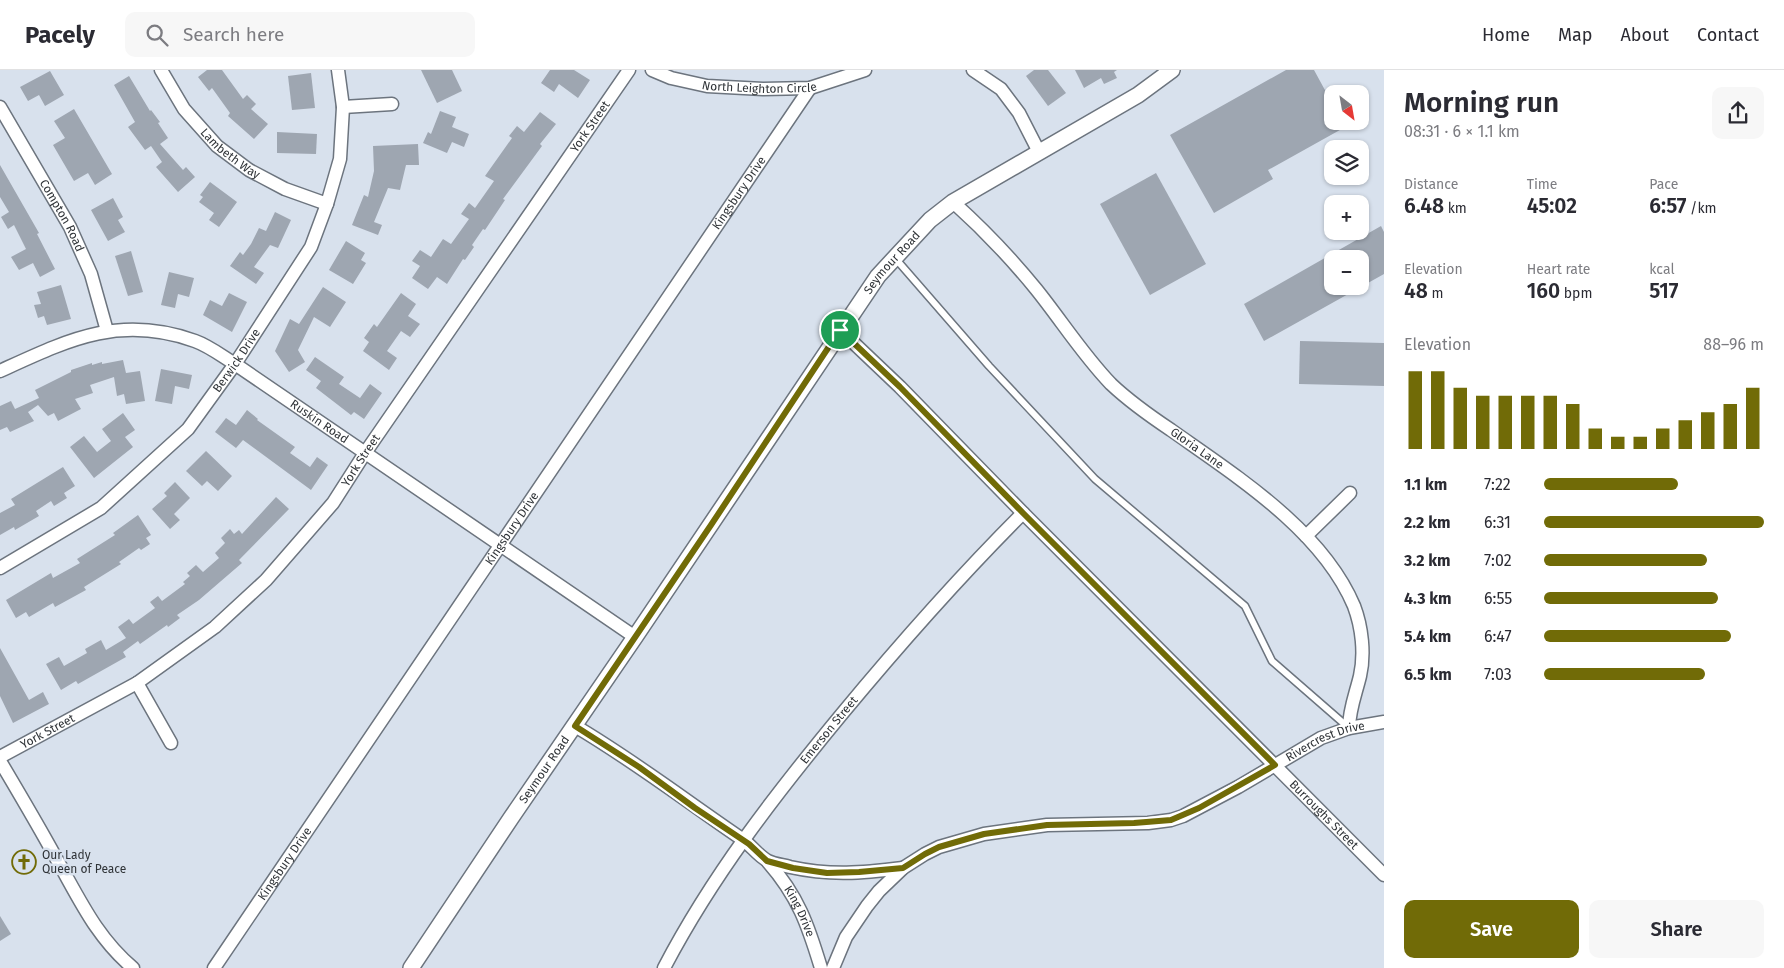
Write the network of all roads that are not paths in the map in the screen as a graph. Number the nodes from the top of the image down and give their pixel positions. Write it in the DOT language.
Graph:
graph roads {
  1 [pos="161,70"];
  2 [pos="338,70"];
  3 [pos="629,70"];
  4 [pos="652,70"];
  5 [pos="865,70"];
  6 [pos="973,70"];
  7 [pos="1172,70"];
  8 [pos="810,88"];
  9 [pos="392,104"];
  10 [pos="0,107"];
  11 [pos="343,107"];
  12 [pos="1039,152"];
  13 [pos="953,202"];
  14 [pos="327,204"];
  15 [pos="894,257"];
  16 [pos="107,330"];
  17 [pos="840,330"];
  18 [pos="235,364"];
  19 [pos="0,371"];
  20 [pos="365,453"];
  21 [pos="1350,493"];
  22 [pos="1023,513"];
  23 [pos="1306,536"];
  24 [pos="501,546"];
  25 [pos="0,568"];
  26 [pos="635,638"];
  27 [pos="137,683"];
  28 [pos="1384,722"];
  29 [pos="575,726"];
  30 [pos="1349,728"];
  31 [pos="171,743"];
  32 [pos="0,759"];
  33 [pos="1275,765"];
  34 [pos="743,840"];
  35 [pos="767,861"];
  36 [pos="903,868"];
  37 [pos="1384,875"];
  38 [pos="133,968"];
  39 [pos="214,968"];
  40 [pos="411,968"];
  41 [pos="664,968"];
  42 [pos="821,968"];
  43 [pos="833,968"];
  1 -- 14 [label="street, Lambeth Way"];
  2 -- 11 [label="street, Berwick Drive"];
  3 -- 20 [label="street, York Street"];
  4 -- 8 [label="street, North Leighton Circle"];
  5 -- 8 [label="street, North Leighton Circle"];
  6 -- 12 [label="street"];
  7 -- 12 [label="street, Seymour Road"];
  8 -- 24 [label="street, Kingsbury Drive"];
  9 -- 11 [label="street"];
  10 -- 16 [label="street, Compton Road"];
  11 -- 14 [label="street, Berwick Drive"];
  12 -- 13 [label="street, Seymour Road"];
  13 -- 15 [label="street, Seymour Road"];
  13 -- 23 [label="street, Gloria Lane"];
  14 -- 18 [label="street, Berwick Drive"];
  15 -- 17 [label="street, Seymour Road"];
  15 -- 30 [label="lane"];
  16 -- 18 [label="street, Ruskin Road"];
  16 -- 19 [label="street, Ruskin Road"];
  17 -- 22 [label="street, Burroughs Street"];
  17 -- 26 [label="street, Seymour Road"];
  18 -- 20 [label="street, Ruskin Road"];
  18 -- 25 [label="street, Berwick Drive"];
  20 -- 24 [label="street, Ruskin Road"];
  20 -- 27 [label="street, York Street"];
  21 -- 23 [label="street"];
  22 -- 33 [label="street, Burroughs Street"];
  22 -- 34 [label="street, Emerson Street"];
  23 -- 30 [label="street, Gloria Lane"];
  24 -- 26 [label="street, Ruskin Road"];
  24 -- 39 [label="street, Kingsbury Drive"];
  26 -- 29 [label="street, Seymour Road"];
  27 -- 31 [label="street"];
  27 -- 32 [label="street, York Street"];
  28 -- 30 [label="street, Rivercrest Drive"];
  29 -- 34 [label="street, King Drive"];
  29 -- 40 [label="street, Seymour Road"];
  30 -- 33 [label="street, Rivercrest Drive"];
  32 -- 38 [label="street"];
  33 -- 36 [label="street, Rivercrest Drive"];
  33 -- 37 [label="street, Burroughs Street"];
  34 -- 35 [label="street, King Drive"];
  34 -- 41 [label="street, Emerson Street"];
  35 -- 36 [label="street, King Drive"];
  35 -- 42 [label="street, King Drive"];
  36 -- 43 [label="street, Rivercrest Drive"];
}
